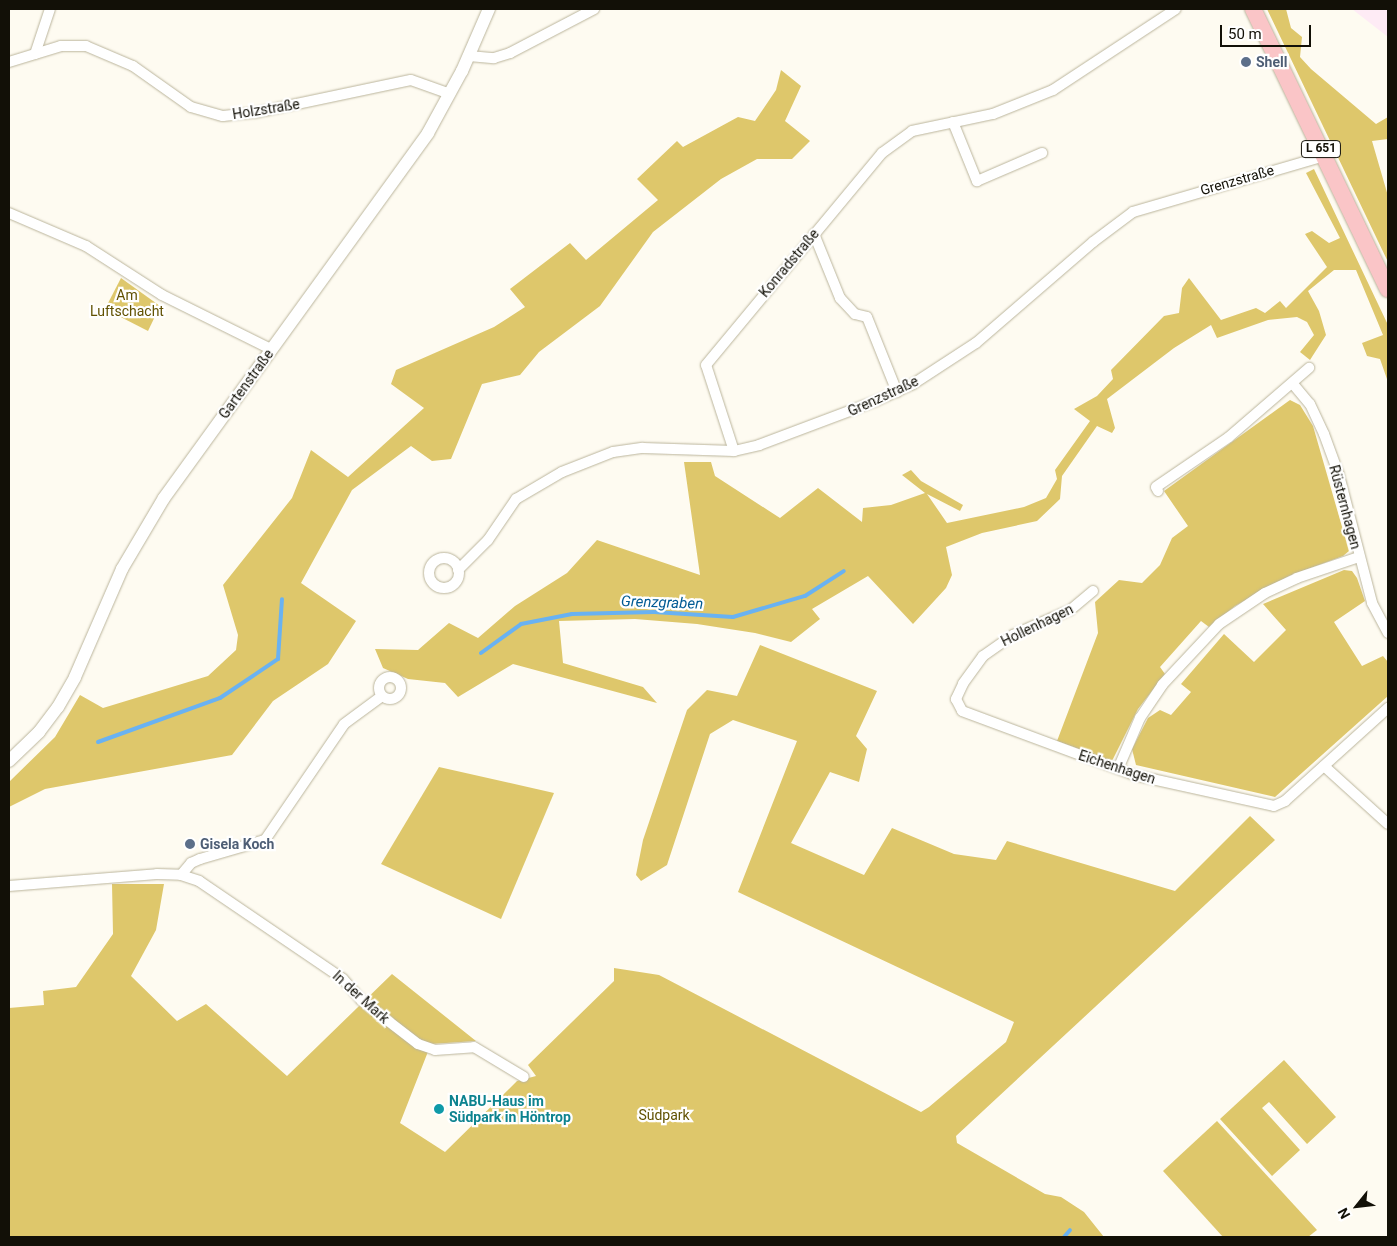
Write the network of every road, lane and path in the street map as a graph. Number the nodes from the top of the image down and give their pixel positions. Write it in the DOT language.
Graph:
graph roads {
  1 [pos="50,9"];
  2 [pos="490,9"];
  3 [pos="594,9"];
  4 [pos="1176,9"];
  5 [pos="1253,9"];
  6 [pos="35,54"];
  7 [pos="469,56"];
  8 [pos="9,62"];
  9 [pos="450,94"];
  10 [pos="953,122"];
  11 [pos="1042,153"];
  12 [pos="1324,156"];
  13 [pos="9,213"];
  14 [pos="814,234"];
  15 [pos="1388,289"];
  16 [pos="272,349"];
  17 [pos="1309,368"];
  18 [pos="1294,384"];
  19 [pos="897,392"];
  20 [pos="734,451"];
  21 [pos="1158,491"];
  22 [pos="1359,557"];
  23 [pos="458,570"];
  24 [pos="1093,591"];
  25 [pos="1388,634"];
  26 [pos="382,696"];
  27 [pos="1388,708"];
  28 [pos="962,711"];
  29 [pos="9,760"];
  30 [pos="1324,766"];
  31 [pos="1118,769"];
  32 [pos="1388,824"];
  33 [pos="181,875"];
  34 [pos="9,886"];
  35 [pos="524,1077"];
  1 -- 6 [label="street"];
  2 -- 7 [label="street, Gartenstraße"];
  3 -- 7 [label="street"];
  4 -- 10 [label="street, Konradstraße"];
  5 -- 12 [label="main road, L 651"];
  6 -- 8 [label="street, Holzstraße"];
  6 -- 9 [label="street, Holzstraße"];
  7 -- 9 [label="street, Gartenstraße"];
  9 -- 16 [label="street, Gartenstraße"];
  10 -- 11 [label="street"];
  10 -- 14 [label="street, Konradstraße"];
  12 -- 15 [label="main road, L 651"];
  12 -- 19 [label="street, Grenzstraße"];
  13 -- 16 [label="street"];
  14 -- 19 [label="street"];
  14 -- 20 [label="street, Konradstraße"];
  16 -- 29 [label="street, Gartenstraße"];
  17 -- 18 [label="street"];
  18 -- 21 [label="street"];
  18 -- 22 [label="street, Rüsternhagen"];
  19 -- 20 [label="street, Grenzstraße"];
  20 -- 23 [label="street, Grenzstraße"];
  22 -- 25 [label="street, Rüsternhagen"];
  22 -- 31 [label="street"];
  24 -- 28 [label="street, Hollenhagen"];
  26 -- 33 [label="street"];
  27 -- 30 [label="street"];
  28 -- 31 [label="street, Eichenhagen"];
  30 -- 31 [label="street, Eichenhagen"];
  30 -- 32 [label="street"];
  33 -- 34 [label="street, In der Mark"];
  33 -- 35 [label="street, In der Mark"];
}
